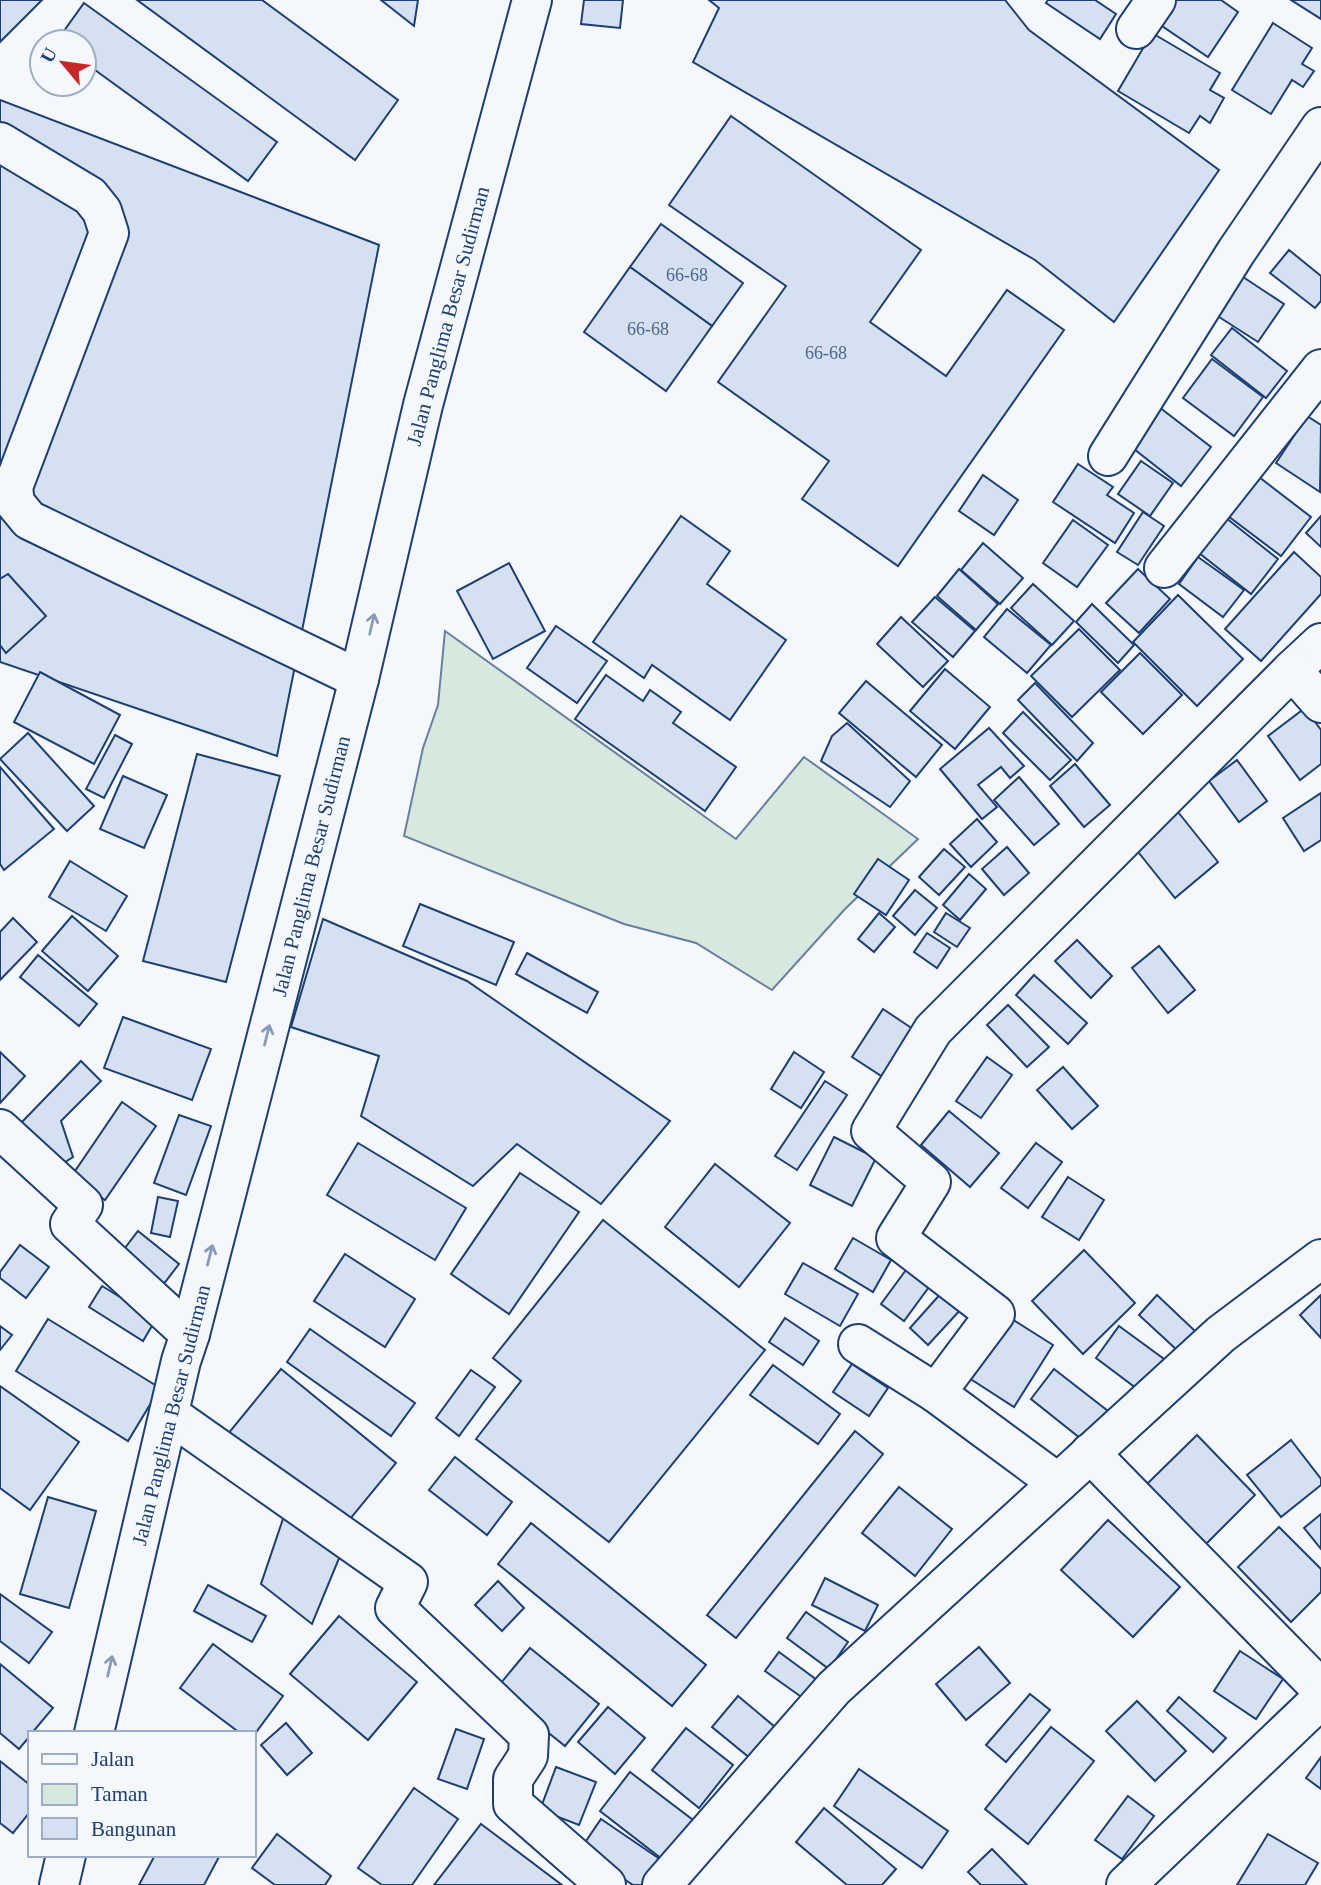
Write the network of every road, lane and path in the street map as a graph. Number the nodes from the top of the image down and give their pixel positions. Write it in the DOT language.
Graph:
graph roads {
  1 [pos="532,0"];
  2 [pos="1321,127"];
  3 [pos="0,142"];
  4 [pos="1321,369"];
  5 [pos="1108,456"];
  6 [pos="1164,568"];
  7 [pos="1321,643"];
  8 [pos="1292,670"];
  9 [pos="359,679"];
  10 [pos="1321,703"];
  11 [pos="0,1129"];
  12 [pos="1321,1259"];
  13 [pos="190,1334"];
  14 [pos="858,1344"];
  15 [pos="936,1393"];
  16 [pos="169,1414"];
  17 [pos="1090,1453"];
  18 [pos="1058,1483"];
  19 [pos="1321,1689"];
  20 [pos="1321,1699"];
  21 [pos="94,1731"];
  22 [pos="66,1857"];
  23 [pos="59,1885"];
  24 [pos="607,1885"];
  25 [pos="662,1885"];
  26 [pos="1126,1885"];
  9 -- 1 [label="street, Jalan Panglima Besar Sudirman, one-way"];
  2 -- 5 [label="street"];
  3 -- 9 [label="street"];
  4 -- 6 [label="street"];
  7 -- 8 [label="street"];
  8 -- 10 [label="street"];
  8 -- 15 [label="street"];
  13 -- 9 [label="street, Jalan Panglima Besar Sudirman, one-way"];
  11 -- 13 [label="street"];
  12 -- 17 [label="street"];
  13 -- 16 [label="street, Jalan Panglima Besar Sudirman"];
  14 -- 15 [label="street"];
  15 -- 18 [label="street"];
  21 -- 16 [label="street, Jalan Panglima Besar Sudirman, one-way"];
  16 -- 24 [label="street"];
  17 -- 18 [label="street"];
  17 -- 19 [label="street"];
  18 -- 25 [label="street"];
  20 -- 26 [label="street"];
  22 -- 23 [label="street"];
}
